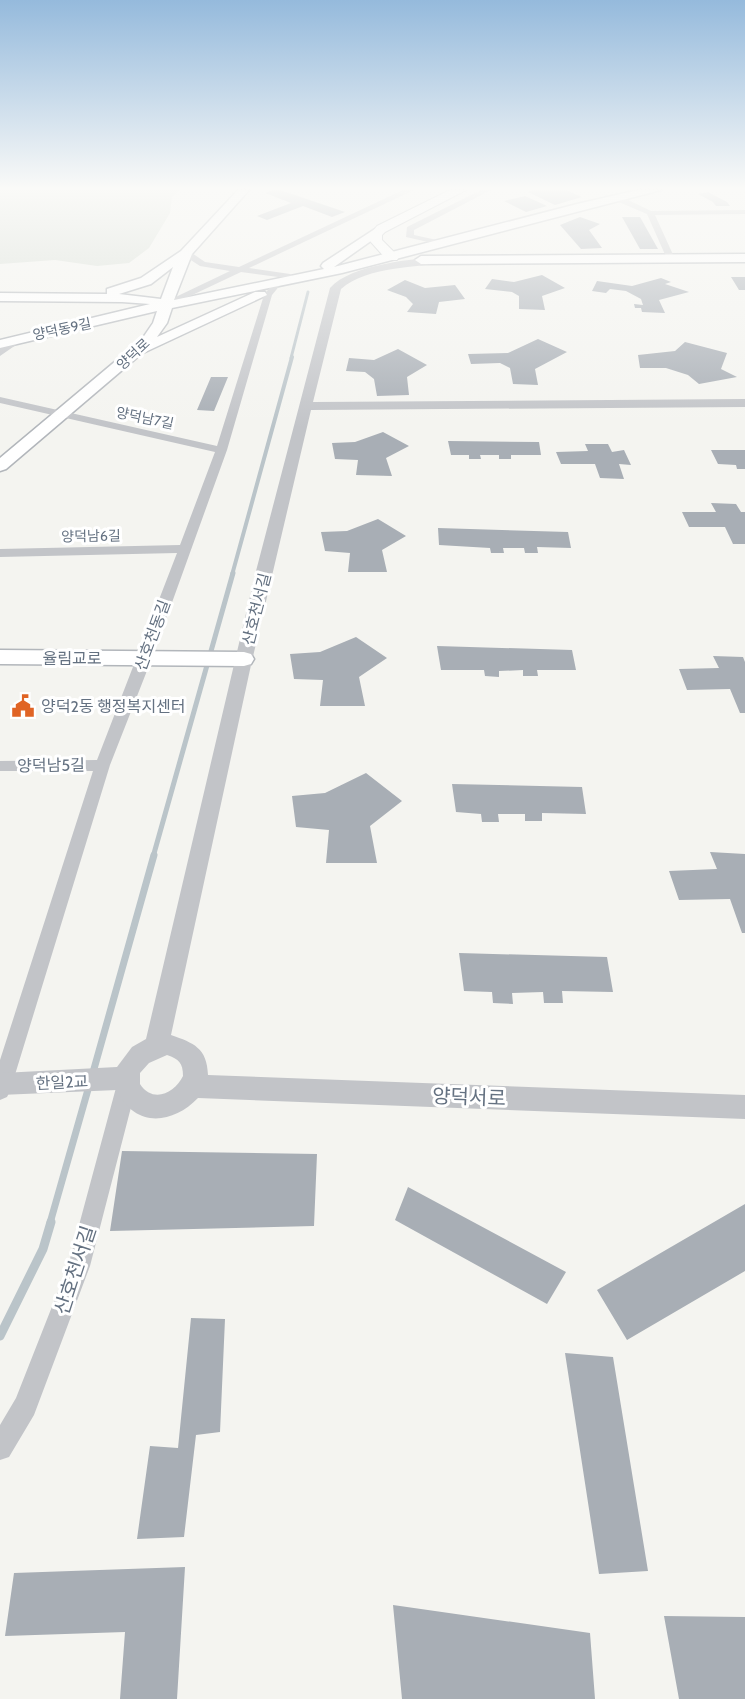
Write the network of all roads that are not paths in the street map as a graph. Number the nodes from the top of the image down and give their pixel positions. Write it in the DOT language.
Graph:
graph roads {
  1 [pos="163,269"];
  2 [pos="180,269"];
  3 [pos="233,269"];
  4 [pos="320,269"];
  5 [pos="340,269"];
  6 [pos="384,269"];
  7 [pos="237,270"];
  8 [pos="303,278"];
  9 [pos="277,284"];
  10 [pos="0,297"];
  11 [pos="31,301"];
  12 [pos="166,304"];
  13 [pos="0,305"];
  14 [pos="87,324"];
  15 [pos="56,331"];
  16 [pos="21,338"];
  17 [pos="0,344"];
  18 [pos="142,347"];
  19 [pos="0,353"];
  20 [pos="0,400"];
  21 [pos="745,403"];
  22 [pos="306,406"];
  23 [pos="62,415"];
  24 [pos="221,450"];
  25 [pos="0,466"];
  26 [pos="183,549"];
  27 [pos="0,553"];
  28 [pos="0,657"];
  29 [pos="145,658"];
  30 [pos="244,659"];
  31 [pos="102,765"];
  32 [pos="0,766"];
  33 [pos="157,1045"];
  34 [pos="121,1080"];
  35 [pos="6,1086"];
  36 [pos="193,1086"];
  37 [pos="745,1107"];
  38 [pos="0,1448"];
  1 -- 11 [label="main road"];
  2 -- 12 [label="main road, 양덕로"];
  3 -- 7 [label="street"];
  4 -- 8 [label="main road"];
  5 -- 8 [label="main road"];
  6 -- 22 [label="street, 산호천서길"];
  7 -- 8 [label="street"];
  7 -- 12 [label="street"];
  8 -- 9 [label="main road, 양덕동9길"];
  9 -- 12 [label="main road, 양덕동9길"];
  9 -- 18 [label="main road"];
  9 -- 24 [label="street, 산호천동길"];
  10 -- 11 [label="main road"];
  11 -- 12 [label="main road"];
  11 -- 13 [label="main road"];
  11 -- 15 [label="main road"];
  12 -- 14 [label="main road, 양덕동9길"];
  12 -- 18 [label="main road, 양덕로"];
  14 -- 15 [label="main road, 양덕동9길"];
  14 -- 18 [label="main road"];
  15 -- 16 [label="main road, 양덕동9길"];
  16 -- 17 [label="main road, 양덕동9길"];
  16 -- 19 [label="street"];
  18 -- 23 [label="main road, 양덕로"];
  20 -- 23 [label="street"];
  21 -- 22 [label="street"];
  22 -- 30 [label="street, 산호천서길"];
  23 -- 24 [label="street, 양덕남7길"];
  23 -- 25 [label="main road, 양덕로"];
  24 -- 26 [label="street, 산호천동길"];
  26 -- 27 [label="street, 양덕남6길"];
  26 -- 29 [label="street, 산호천동길"];
  28 -- 29 [label="main road, 율림교로"];
  29 -- 30 [label="main road, 율림교로"];
  29 -- 31 [label="street, 산호천동길"];
  30 -- 33 [label="street, 산호천서길"];
  31 -- 32 [label="street, 양덕남5길"];
  31 -- 35 [label="street, 산호천동길"];
  33 -- 34 [label="street"];
  33 -- 36 [label="street"];
  34 -- 35 [label="street, 한일2교"];
  34 -- 36 [label="street"];
  34 -- 38 [label="street, 산호천서길"];
  36 -- 37 [label="street, 양덕서로"];
}
